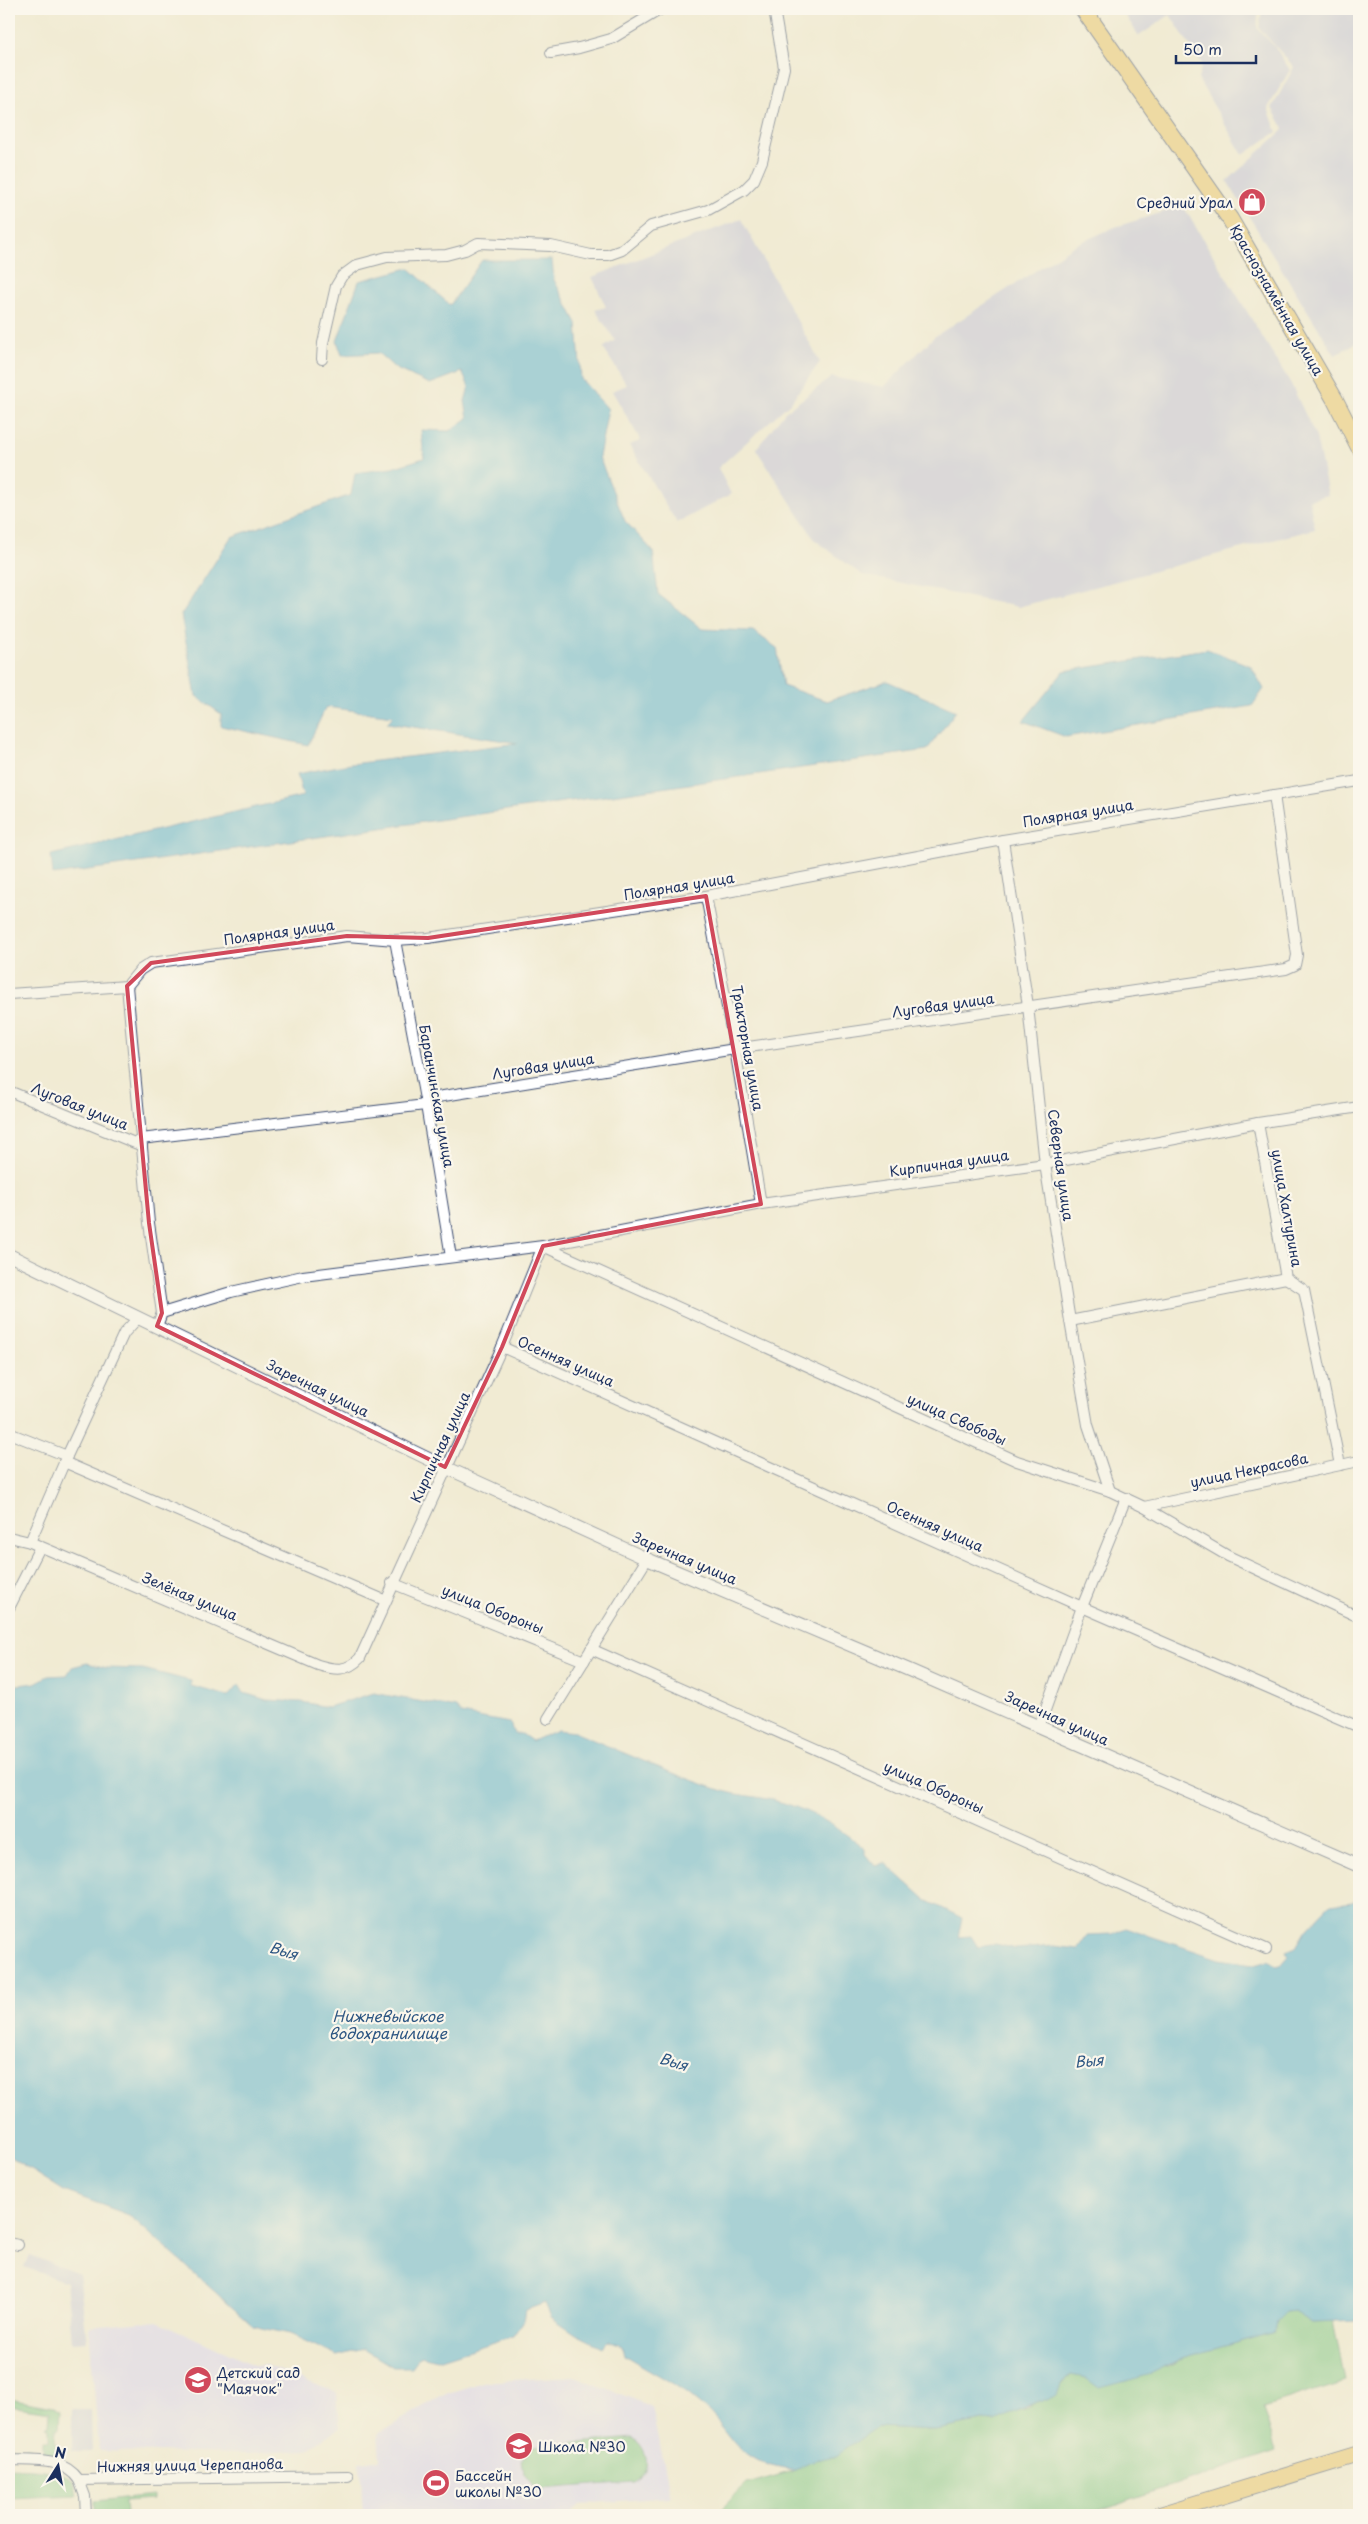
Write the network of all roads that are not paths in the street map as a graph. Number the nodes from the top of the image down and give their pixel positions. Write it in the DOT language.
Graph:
graph roads {
  1 [pos="661,9"];
  2 [pos="774,9"];
  3 [pos="1083,9"];
  4 [pos="551,53"];
  5 [pos="322,359"];
  6 [pos="1358,443"];
  7 [pos="1359,781"];
  8 [pos="1274,795"];
  9 [pos="1003,840"];
  10 [pos="706,896"];
  11 [pos="395,940"];
  12 [pos="127,986"];
  13 [pos="9,994"];
  14 [pos="1028,1006"];
  15 [pos="735,1049"];
  16 [pos="9,1091"];
  17 [pos="425,1102"];
  18 [pos="1359,1107"];
  19 [pos="1258,1123"];
  20 [pos="142,1142"];
  21 [pos="1045,1164"];
  22 [pos="760,1204"];
  23 [pos="543,1246"];
  24 [pos="9,1255"];
  25 [pos="450,1257"];
  26 [pos="1286,1278"];
  27 [pos="162,1313"];
  28 [pos="138,1318"];
  29 [pos="1070,1320"];
  30 [pos="157,1326"];
  31 [pos="502,1347"];
  32 [pos="9,1433"];
  33 [pos="66,1459"];
  34 [pos="1359,1461"];
  35 [pos="1340,1465"];
  36 [pos="445,1467"];
  37 [pos="1110,1491"];
  38 [pos="1126,1498"];
  39 [pos="1144,1507"];
  40 [pos="9,1537"];
  41 [pos="30,1542"];
  42 [pos="40,1548"];
  43 [pos="648,1560"];
  44 [pos="392,1583"];
  45 [pos="384,1600"];
  46 [pos="1082,1607"];
  47 [pos="9,1608"];
  48 [pos="1359,1617"];
  49 [pos="591,1649"];
  50 [pos="360,1658"];
  51 [pos="584,1661"];
  52 [pos="548,1719"];
  53 [pos="1039,1727"];
  54 [pos="1359,1727"];
  55 [pos="1359,1866"];
  56 [pos="1266,1949"];
  57 [pos="1359,2454"];
  58 [pos="9,2460"];
  59 [pos="348,2476"];
  60 [pos="79,2480"];
  61 [pos="86,2515"];
  62 [pos="1160,2515"];
  1 -- 4 [label="street"];
  2 -- 5 [label="street"];
  3 -- 6 [label="main road, Краснознамённая улица"];
  7 -- 8 [label="street, Полярная улица"];
  8 -- 9 [label="street, Полярная улица"];
  8 -- 14 [label="street, Луговая улица"];
  9 -- 10 [label="street, Полярная улица"];
  9 -- 14 [label="street, Северная улица"];
  10 -- 11 [label="street, Полярная улица"];
  10 -- 15 [label="street, Тракторная улица"];
  11 -- 12 [label="street, Полярная улица"];
  11 -- 17 [label="street, Баранчинская улица"];
  12 -- 13 [label="street"];
  12 -- 20 [label="street"];
  14 -- 15 [label="street, Луговая улица"];
  14 -- 21 [label="street, Северная улица"];
  15 -- 17 [label="street, Луговая улица"];
  15 -- 22 [label="street, Тракторная улица"];
  16 -- 20 [label="street, Луговая улица"];
  17 -- 20 [label="street, Луговая улица"];
  17 -- 25 [label="street, Баранчинская улица"];
  18 -- 19 [label="street, Кирпичная улица"];
  19 -- 21 [label="street, Кирпичная улица"];
  19 -- 26 [label="street, улица Халтурина"];
  20 -- 27 [label="street"];
  21 -- 22 [label="street, Кирпичная улица"];
  21 -- 29 [label="street, Северная улица"];
  22 -- 23 [label="street, Кирпичная улица"];
  23 -- 25 [label="street, Кирпичная улица"];
  23 -- 31 [label="street, Кирпичная улица"];
  23 -- 37 [label="street, улица Свободы"];
  24 -- 28 [label="street, Заречная улица"];
  25 -- 27 [label="street, Кирпичная улица"];
  26 -- 29 [label="street"];
  26 -- 35 [label="street, улица Халтурина"];
  27 -- 30 [label="street"];
  28 -- 30 [label="street, Заречная улица"];
  28 -- 33 [label="street"];
  29 -- 37 [label="street, Северная улица"];
  30 -- 36 [label="street, Заречная улица"];
  31 -- 36 [label="street, Кирпичная улица"];
  31 -- 46 [label="street, Осенняя улица"];
  32 -- 33 [label="street"];
  33 -- 41 [label="street"];
  33 -- 45 [label="street"];
  34 -- 35 [label="street, улица Некрасова"];
  35 -- 39 [label="street, улица Некрасова"];
  36 -- 43 [label="street, Заречная улица"];
  36 -- 44 [label="street, Кирпичная улица"];
  37 -- 38 [label="street, улица Свободы"];
  38 -- 39 [label="street, улица Свободы"];
  38 -- 46 [label="street"];
  39 -- 48 [label="street, улица Свободы"];
  40 -- 41 [label="street, Зелёная улица"];
  41 -- 42 [label="street, Зелёная улица"];
  42 -- 47 [label="street"];
  42 -- 50 [label="street, Зелёная улица"];
  43 -- 49 [label="street"];
  43 -- 53 [label="street, Заречная улица"];
  44 -- 45 [label="street, Кирпичная улица"];
  44 -- 51 [label="street, улица Обороны"];
  45 -- 50 [label="street, Кирпичная улица"];
  46 -- 53 [label="street"];
  46 -- 54 [label="street, Осенняя улица"];
  49 -- 51 [label="street"];
  49 -- 56 [label="street, улица Обороны"];
  51 -- 52 [label="street"];
  53 -- 55 [label="street, Заречная улица"];
  57 -- 62 [label="main road"];
  58 -- 60 [label="street, Нижняя улица Черепанова"];
  59 -- 60 [label="street, Нижняя улица Черепанова"];
  60 -- 61 [label="street"];
}
